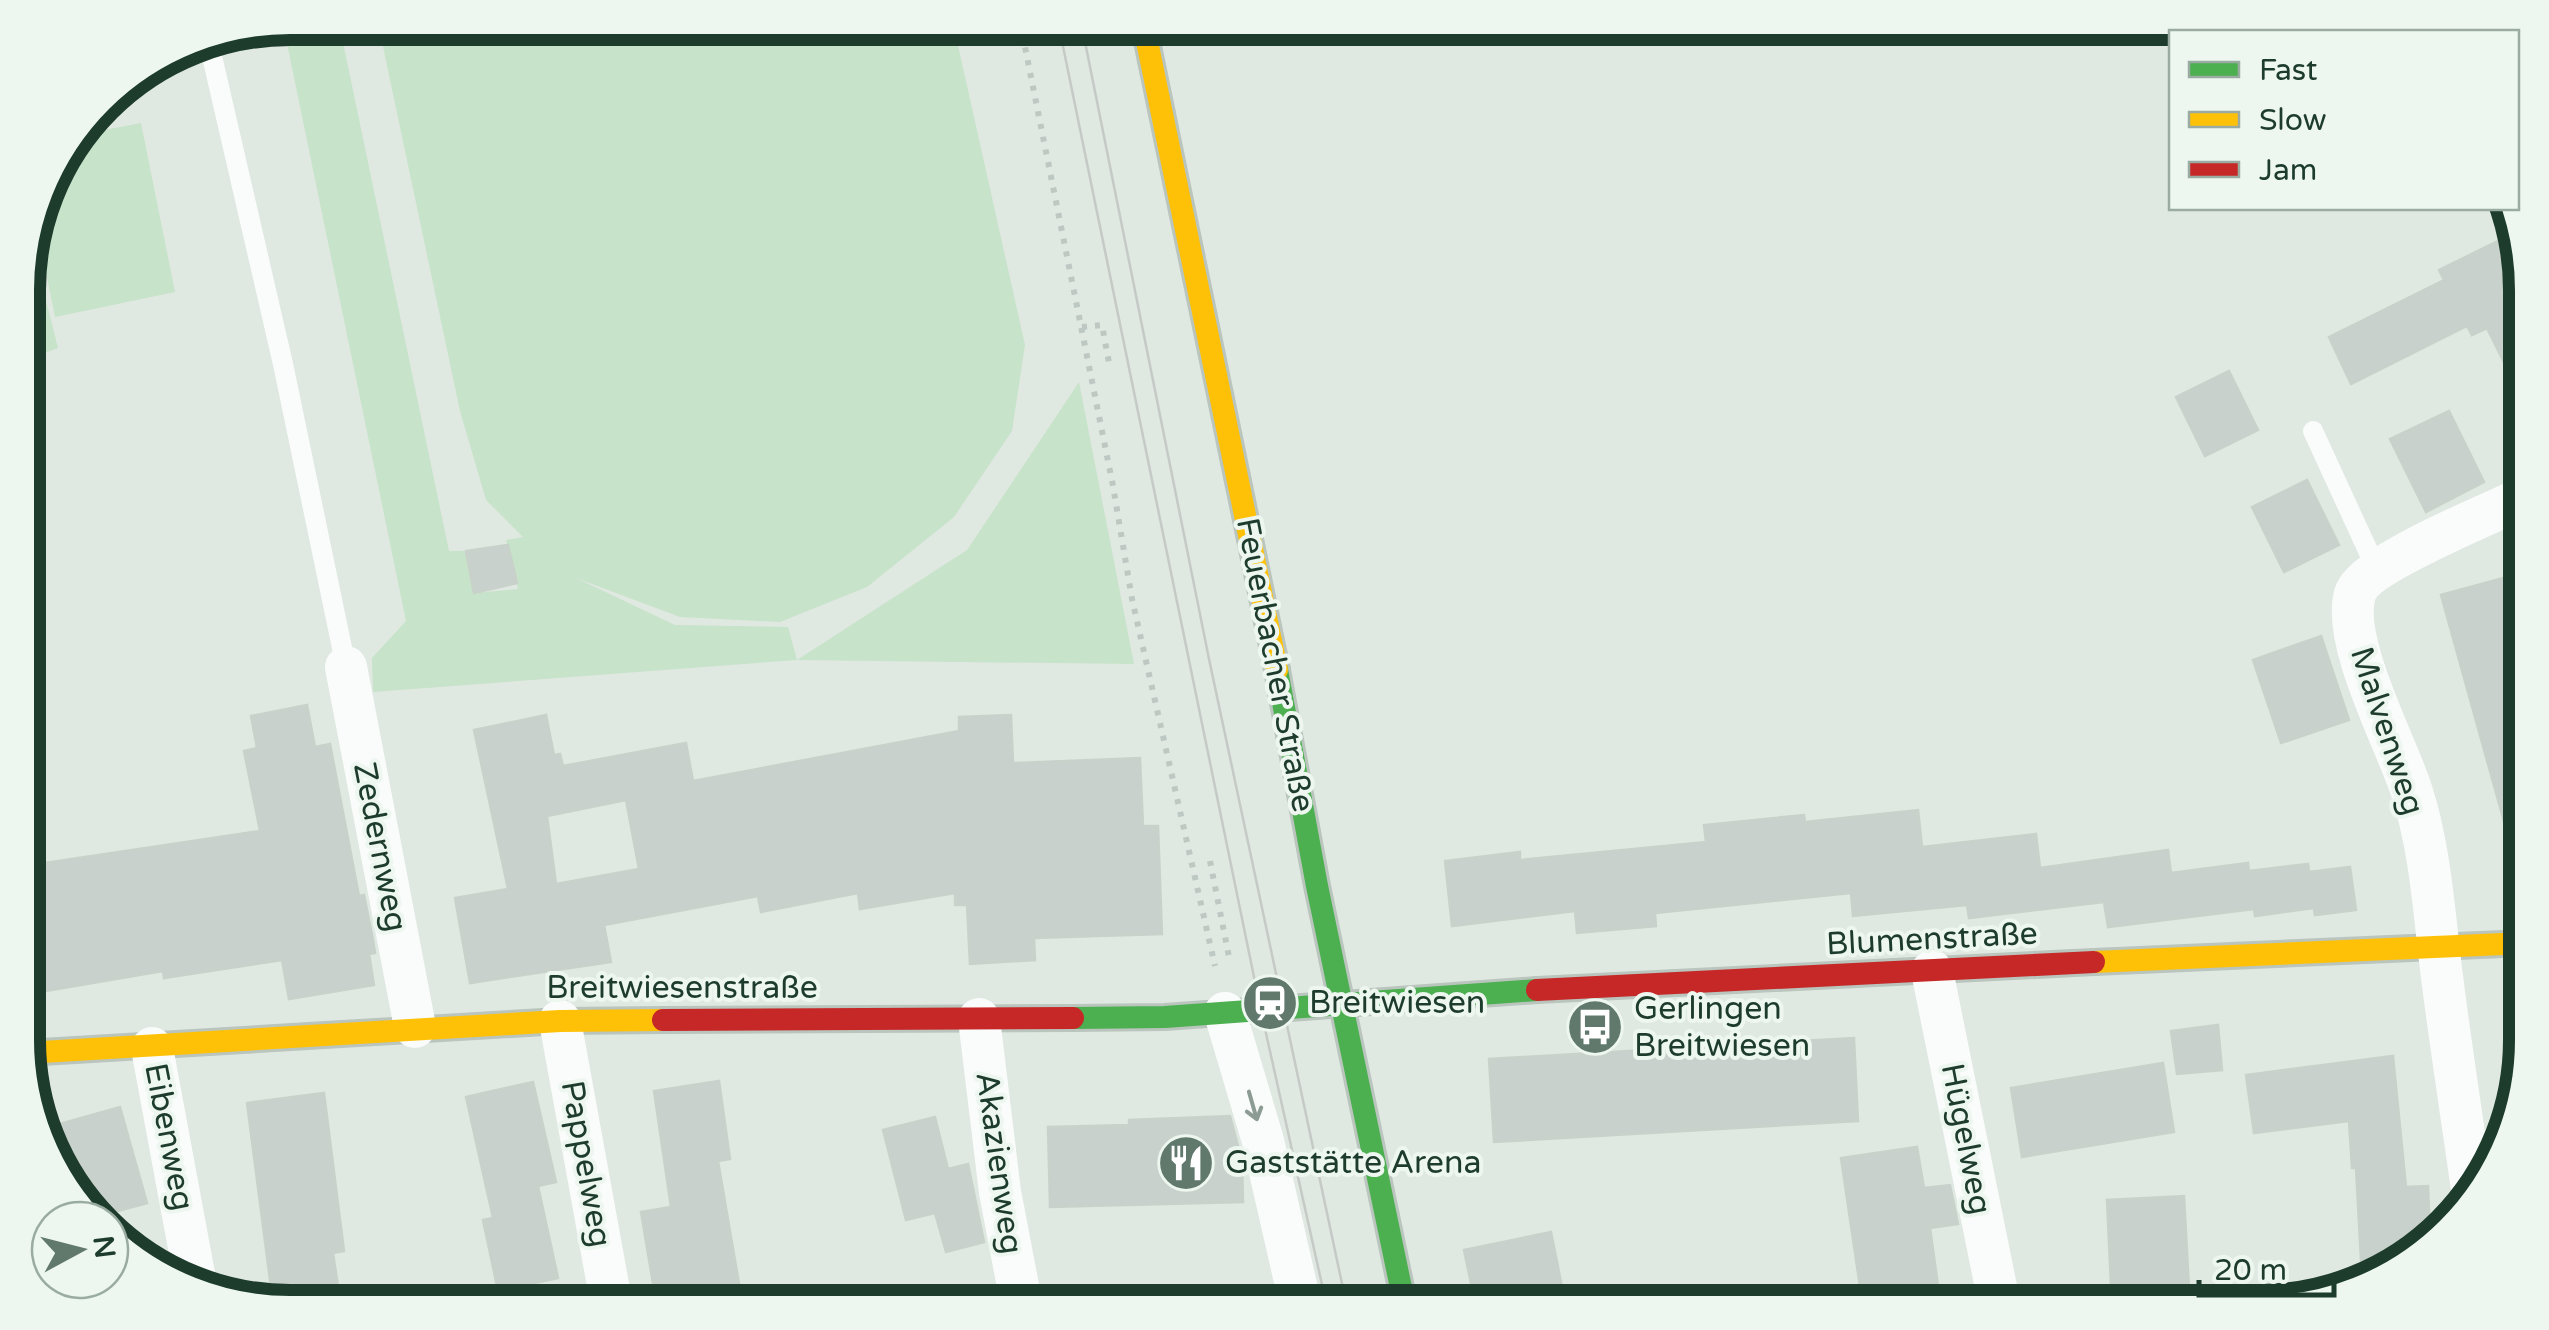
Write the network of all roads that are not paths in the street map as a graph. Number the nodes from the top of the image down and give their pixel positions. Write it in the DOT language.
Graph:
graph roads {
  1 [pos="1147,41"];
  2 [pos="211,53"];
  3 [pos="2313,431"];
  4 [pos="2509,505"];
  5 [pos="2376,568"];
  6 [pos="346,668"];
  7 [pos="2509,944"];
  8 [pos="2438,945"];
  9 [pos="1932,971"];
  10 [pos="1340,1005"];
  11 [pos="1225,1013"];
  12 [pos="979,1019"];
  13 [pos="560,1020"];
  14 [pos="415,1028"];
  15 [pos="152,1048"];
  16 [pos="41,1052"];
  17 [pos="2470,1174"];
  18 [pos="193,1270"];
  19 [pos="1296,1289"];
  20 [pos="1400,1289"];
  21 [pos="1996,1289"];
  22 [pos="609,1290"];
  23 [pos="1019,1290"];
  1 -- 10 [label="street, Feuerbacher Straße"];
  2 -- 6 [label="lane"];
  3 -- 5 [label="lane"];
  4 -- 5 [label="street"];
  5 -- 8 [label="street, Malvenweg"];
  6 -- 14 [label="street, Zedernweg"];
  7 -- 8 [label="street, Blumenstraße"];
  8 -- 9 [label="street, Blumenstraße"];
  8 -- 17 [label="street, Malvenweg"];
  9 -- 10 [label="street, Blumenstraße"];
  9 -- 21 [label="street, Hügelweg"];
  10 -- 11 [label="street, Breitwiesenstraße"];
  10 -- 20 [label="street, Feuerbacher Straße"];
  11 -- 12 [label="street, Breitwiesenstraße"];
  11 -- 19 [label="street, one-way"];
  12 -- 13 [label="street, Breitwiesenstraße"];
  12 -- 23 [label="street, Akazienweg"];
  13 -- 14 [label="street, Breitwiesenstraße"];
  13 -- 22 [label="street, Pappelweg"];
  14 -- 15 [label="street, Breitwiesenstraße"];
  15 -- 16 [label="street, Breitwiesenstraße"];
  15 -- 18 [label="street, Eibenweg"];
}
